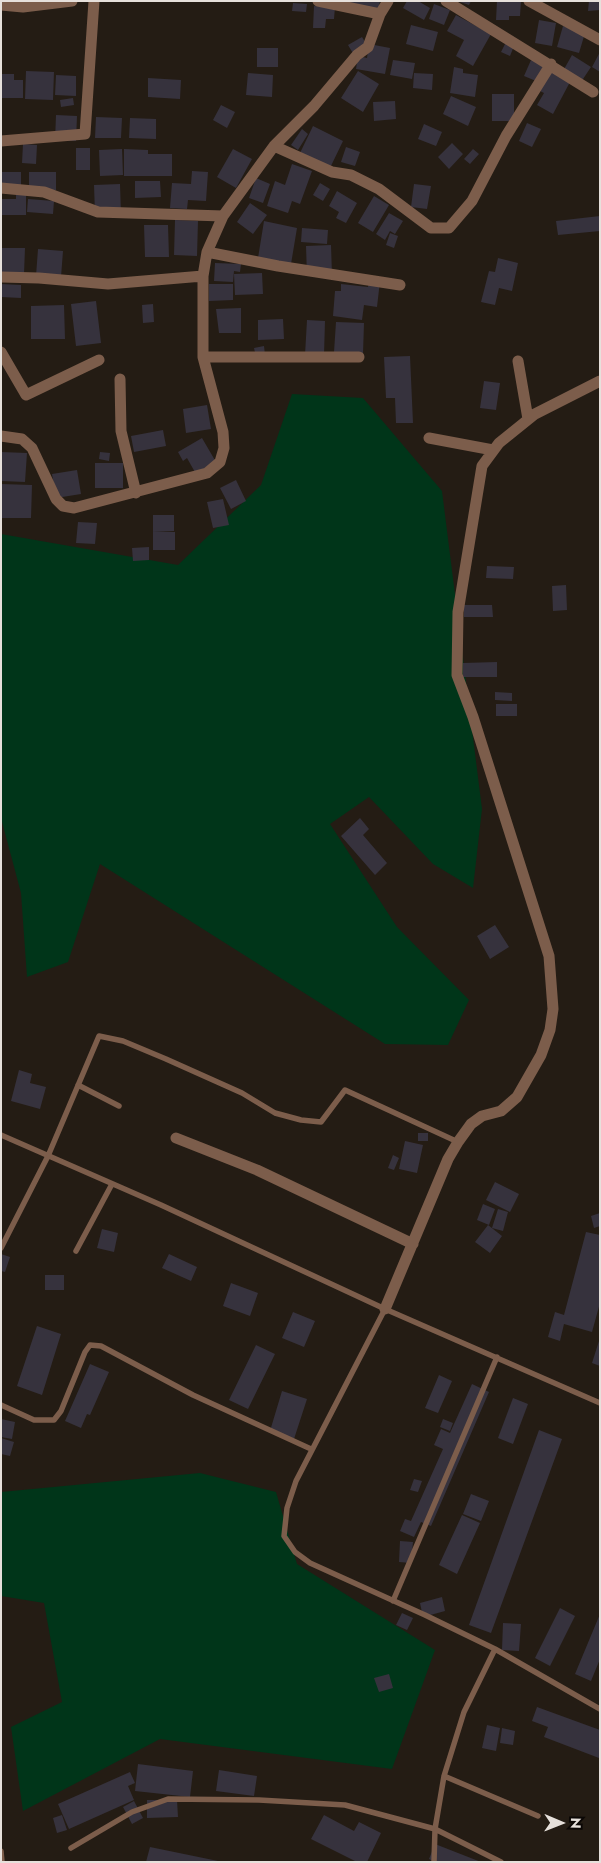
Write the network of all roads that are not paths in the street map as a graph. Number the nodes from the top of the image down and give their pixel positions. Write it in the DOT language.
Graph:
graph roads {
  1 [pos="72,1"];
  2 [pos="94,1"];
  3 [pos="318,1"];
  4 [pos="388,1"];
  5 [pos="446,1"];
  6 [pos="529,1"];
  7 [pos="1,5"];
  8 [pos="380,14"];
  9 [pos="600,40"];
  10 [pos="550,64"];
  11 [pos="593,92"];
  12 [pos="1,142"];
  13 [pos="274,146"];
  14 [pos="1,188"];
  15 [pos="223,216"];
  16 [pos="207,252"];
  17 [pos="203,276"];
  18 [pos="1,277"];
  19 [pos="400,285"];
  20 [pos="1,352"];
  21 [pos="204,356"];
  22 [pos="359,357"];
  23 [pos="99,360"];
  24 [pos="518,361"];
  25 [pos="120,378"];
  26 [pos="600,381"];
  27 [pos="528,419"];
  28 [pos="1,436"];
  29 [pos="430,438"];
  30 [pos="493,450"];
  31 [pos="136,493"];
  32 [pos="78,1085"];
  33 [pos="119,1106"];
  34 [pos="1,1135"];
  35 [pos="176,1138"];
  36 [pos="458,1142"];
  37 [pos="48,1156"];
  38 [pos="112,1184"];
  39 [pos="413,1244"];
  40 [pos="1,1248"];
  41 [pos="76,1250"];
  42 [pos="385,1309"];
  43 [pos="497,1357"];
  44 [pos="600,1403"];
  45 [pos="1,1405"];
  46 [pos="311,1449"];
  47 [pos="393,1601"];
  48 [pos="496,1649"];
  49 [pos="600,1709"];
  50 [pos="444,1776"];
  51 [pos="538,1816"];
  52 [pos="435,1830"];
  53 [pos="71,1848"];
  54 [pos="1,1851"];
  55 [pos="2,1862"];
  56 [pos="434,1862"];
  57 [pos="501,1862"];
  1 -- 7 [label="street"];
  2 -- 12 [label="street"];
  3 -- 8 [label="street"];
  4 -- 8 [label="street"];
  5 -- 10 [label="street"];
  6 -- 9 [label="street"];
  8 -- 13 [label="street"];
  10 -- 11 [label="street"];
  10 -- 13 [label="street"];
  13 -- 15 [label="street"];
  14 -- 15 [label="street"];
  15 -- 16 [label="street"];
  16 -- 17 [label="street"];
  16 -- 19 [label="street"];
  17 -- 18 [label="street"];
  17 -- 21 [label="street"];
  20 -- 23 [label="street"];
  21 -- 22 [label="street"];
  21 -- 31 [label="street"];
  24 -- 27 [label="street"];
  25 -- 31 [label="street"];
  26 -- 27 [label="street"];
  27 -- 30 [label="street"];
  28 -- 31 [label="street"];
  29 -- 30 [label="street"];
  30 -- 36 [label="street"];
  32 -- 33 [label="lane"];
  32 -- 36 [label="lane"];
  32 -- 37 [label="lane"];
  34 -- 37 [label="lane"];
  35 -- 39 [label="street"];
  36 -- 39 [label="street"];
  37 -- 38 [label="lane"];
  37 -- 40 [label="lane"];
  38 -- 41 [label="lane"];
  38 -- 42 [label="lane"];
  39 -- 42 [label="street"];
  42 -- 43 [label="lane"];
  42 -- 46 [label="lane"];
  43 -- 44 [label="lane"];
  43 -- 47 [label="lane"];
  45 -- 46 [label="lane"];
  46 -- 47 [label="lane"];
  47 -- 48 [label="lane"];
  48 -- 49 [label="lane"];
  48 -- 50 [label="lane"];
  50 -- 51 [label="lane"];
  50 -- 52 [label="lane"];
  52 -- 53 [label="lane"];
  52 -- 56 [label="lane"];
  52 -- 57 [label="lane"];
  54 -- 55 [label="lane"];
}
